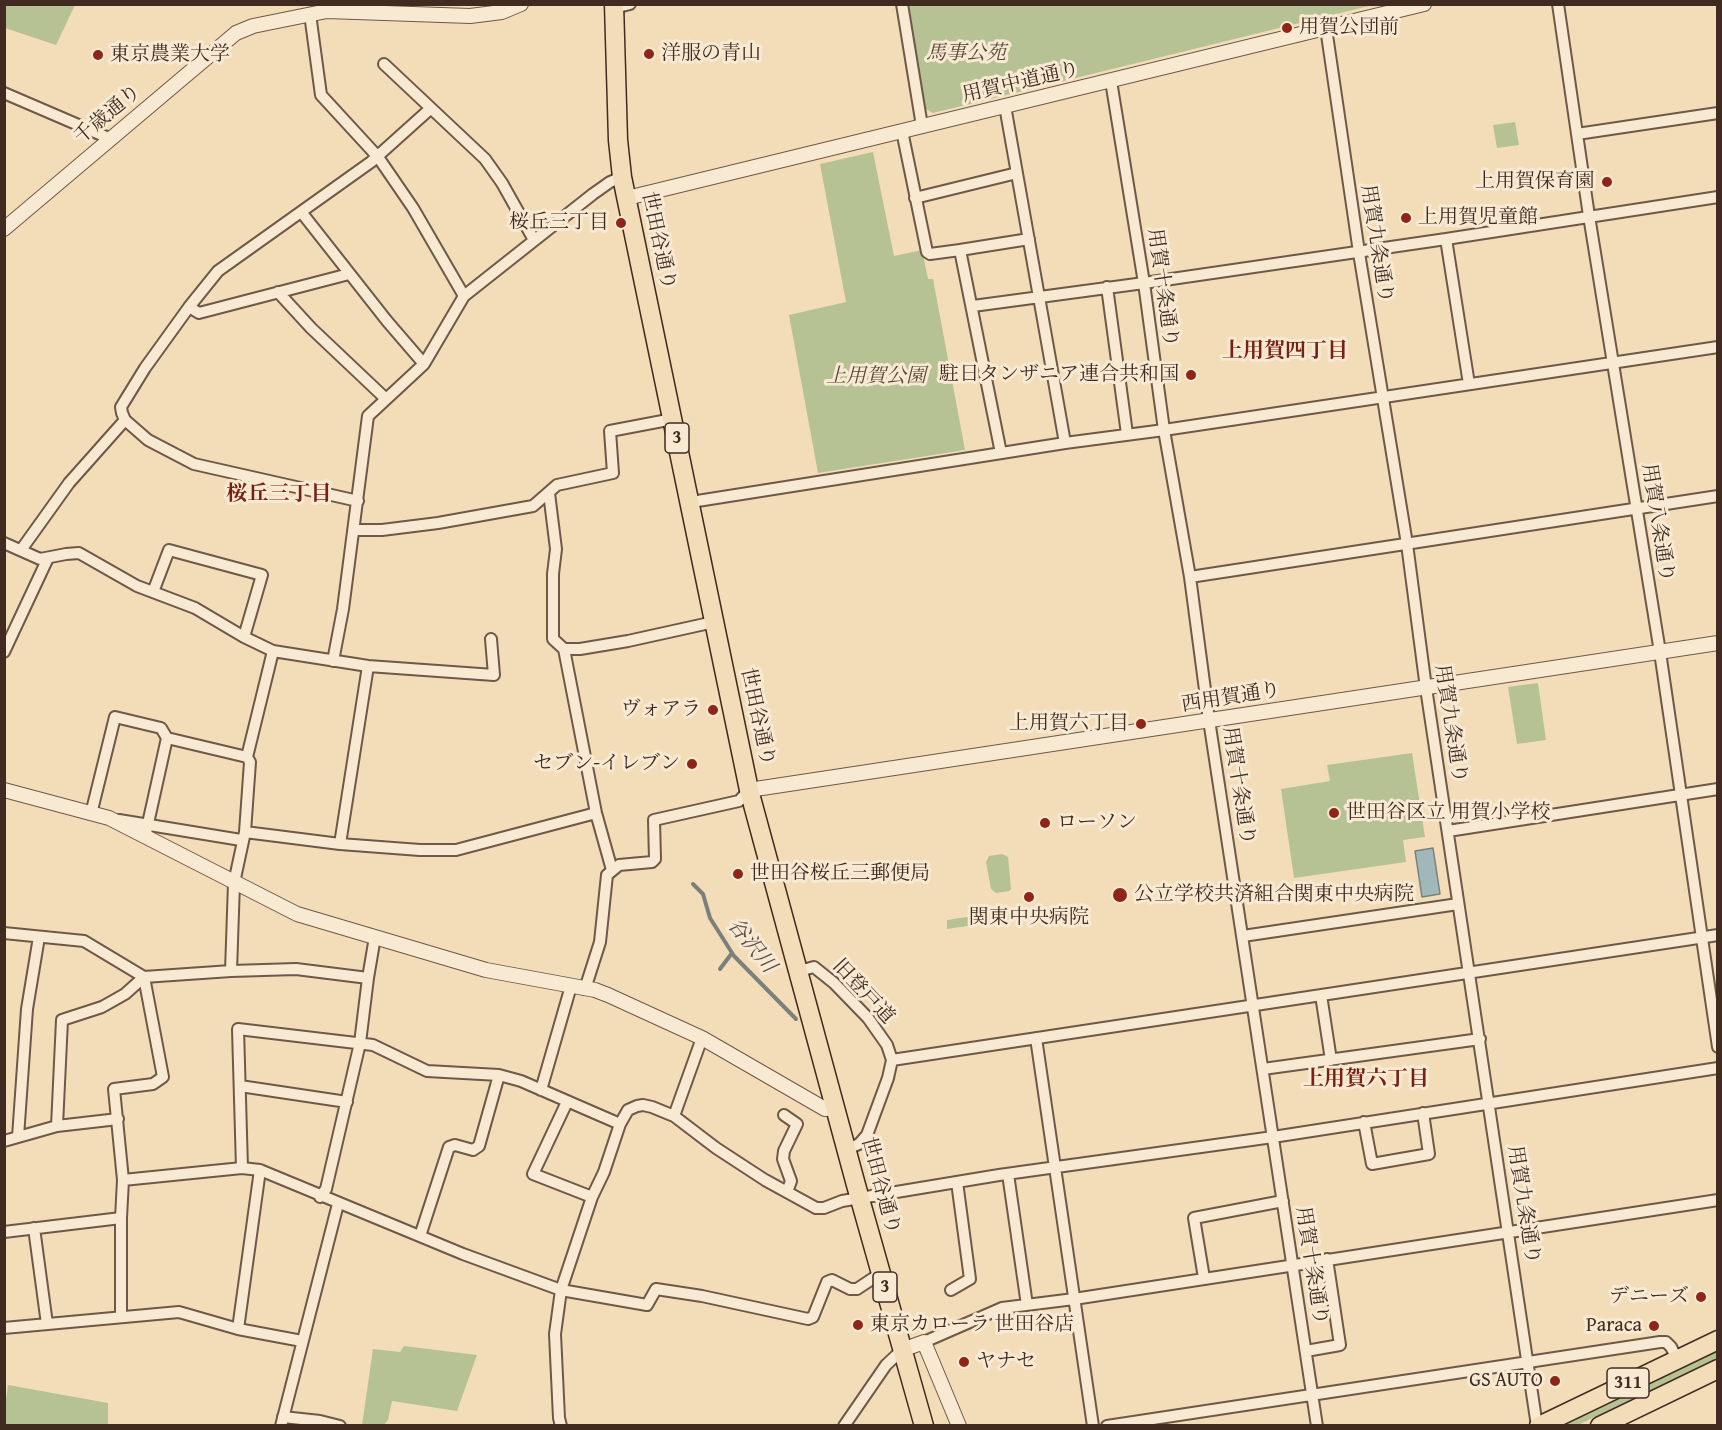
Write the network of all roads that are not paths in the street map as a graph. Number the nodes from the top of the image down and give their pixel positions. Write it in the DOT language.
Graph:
graph roads {
  1 [pos="521,4"];
  2 [pos="902,4"];
  3 [pos="1424,4"];
  4 [pos="1558,4"];
  5 [pos="619,6"];
  6 [pos="310,14"];
  7 [pos="1326,28"];
  8 [pos="384,64"];
  9 [pos="1111,81"];
  10 [pos="4,93"];
  11 [pos="1005,106"];
  12 [pos="430,109"];
  13 [pos="1718,113"];
  14 [pos="922,126"];
  15 [pos="902,131"];
  16 [pos="1577,134"];
  17 [pos="111,139"];
  18 [pos="378,157"];
  19 [pos="1017,173"];
  20 [pos="622,177"];
  21 [pos="1718,196"];
  22 [pos="627,198"];
  23 [pos="915,198"];
  24 [pos="302,213"];
  25 [pos="1589,216"];
  26 [pos="4,229"];
  27 [pos="1029,238"];
  28 [pos="1446,239"];
  29 [pos="534,240"];
  30 [pos="960,250"];
  31 [pos="1359,251"];
  32 [pos="349,274"];
  33 [pos="1144,283"];
  34 [pos="1107,287"];
  35 [pos="278,292"];
  36 [pos="464,296"];
  37 [pos="1039,296"];
  38 [pos="973,306"];
  39 [pos="189,307"];
  40 [pos="1718,346"];
  41 [pos="1613,362"];
  42 [pos="424,364"];
  43 [pos="1469,384"];
  44 [pos="1382,397"];
  45 [pos="386,399"];
  46 [pos="673,419"];
  47 [pos="125,420"];
  48 [pos="1164,430"];
  49 [pos="1127,434"];
  50 [pos="1065,443"];
  51 [pos="1001,453"];
  52 [pos="549,494"];
  53 [pos="1718,496"];
  54 [pos="358,501"];
  55 [pos="691,502"];
  56 [pos="1635,509"];
  57 [pos="354,530"];
  58 [pos="4,543"];
  59 [pos="1407,544"];
  60 [pos="21,550"];
  61 [pos="48,558"];
  62 [pos="1190,577"];
  63 [pos="153,591"];
  64 [pos="714,622"];
  65 [pos="244,638"];
  66 [pos="491,639"];
  67 [pos="1718,643"];
  68 [pos="564,649"];
  69 [pos="4,651"];
  70 [pos="273,651"];
  71 [pos="1660,652"];
  72 [pos="333,661"];
  73 [pos="368,666"];
  74 [pos="1426,688"];
  75 [pos="1209,720"];
  76 [pos="167,738"];
  77 [pos="247,757"];
  78 [pos="1718,789"];
  79 [pos="4,790"];
  80 [pos="749,790"];
  81 [pos="1682,795"];
  82 [pos="596,813"];
  83 [pos="91,814"];
  84 [pos="147,830"];
  85 [pos="1448,831"];
  86 [pos="243,836"];
  87 [pos="340,844"];
  88 [pos="612,870"];
  89 [pos="234,883"];
  90 [pos="1458,904"];
  91 [pos="4,933"];
  92 [pos="1718,935"];
  93 [pos="1243,936"];
  94 [pos="39,937"];
  95 [pos="375,937"];
  96 [pos="1701,937"];
  97 [pos="231,971"];
  98 [pos="799,971"];
  99 [pos="1469,972"];
  100 [pos="144,977"];
  101 [pos="368,978"];
  102 [pos="571,986"];
  103 [pos="585,989"];
  104 [pos="1321,995"];
  105 [pos="1253,1005"];
  106 [pos="702,1038"];
  107 [pos="1036,1038"];
  108 [pos="1480,1039"];
  109 [pos="360,1043"];
  110 [pos="1718,1047"];
  111 [pos="892,1060"];
  112 [pos="1331,1060"];
  113 [pos="1718,1068"];
  114 [pos="1263,1069"];
  115 [pos="499,1075"];
  116 [pos="240,1086"];
  117 [pos="541,1090"];
  118 [pos="347,1102"];
  119 [pos="567,1102"];
  120 [pos="1489,1103"];
  121 [pos="836,1107"];
  122 [pos="1423,1113"];
  123 [pos="784,1115"];
  124 [pos="674,1116"];
  125 [pos="118,1119"];
  126 [pos="1364,1122"];
  127 [pos="620,1124"];
  128 [pos="57,1126"];
  129 [pos="18,1137"];
  130 [pos="1273,1137"];
  131 [pos="4,1141"];
  132 [pos="847,1149"];
  133 [pos="1054,1167"];
  134 [pos="242,1168"];
  135 [pos="260,1170"];
  136 [pos="1008,1174"];
  137 [pos="123,1180"];
  138 [pos="957,1182"];
  139 [pos="787,1192"];
  140 [pos="320,1197"];
  141 [pos="592,1197"];
  142 [pos="860,1199"];
  143 [pos="1718,1200"];
  144 [pos="1283,1201"];
  145 [pos="338,1204"];
  146 [pos="121,1218"];
  147 [pos="34,1228"];
  148 [pos="4,1232"];
  149 [pos="1509,1233"];
  150 [pos="420,1236"];
  151 [pos="1327,1259"];
  152 [pos="1292,1264"];
  153 [pos="881,1273"];
  154 [pos="1204,1278"];
  155 [pos="561,1290"];
  156 [pos="951,1290"];
  157 [pos="1074,1299"];
  158 [pos="1027,1305"];
  159 [pos="121,1317"];
  160 [pos="47,1324"];
  161 [pos="4,1328"];
  162 [pos="238,1329"];
  163 [pos="1718,1340"];
  164 [pos="302,1341"];
  165 [pos="924,1342"];
  166 [pos="902,1350"];
  167 [pos="1306,1351"];
  168 [pos="1677,1359"];
  169 [pos="1529,1363"];
  170 [pos="1718,1369"];
  171 [pos="1312,1394"];
  172 [pos="282,1421"];
  173 [pos="340,1425"];
  174 [pos="561,1425"];
  175 [pos="844,1425"];
  176 [pos="924,1425"];
  177 [pos="958,1425"];
  178 [pos="1093,1425"];
  179 [pos="1107,1425"];
  180 [pos="1317,1425"];
  181 [pos="1538,1425"];
  182 [pos="1600,1425"];
  1 -- 6 [label="street, 千歳通り"];
  2 -- 14 [label="street"];
  3 -- 7 [label="street, 用賀中道通り"];
  4 -- 16 [label="street, 用賀八条通り"];
  5 -- 20 [label="main road, 世田谷通り / 3"];
  6 -- 17 [label="street, 千歳通り"];
  6 -- 18 [label="street"];
  7 -- 9 [label="street, 用賀中道通り"];
  7 -- 31 [label="street, 用賀九条通り"];
  8 -- 12 [label="street"];
  9 -- 11 [label="street, 用賀中道通り"];
  9 -- 33 [label="street, 用賀十条通り"];
  10 -- 17 [label="street"];
  11 -- 14 [label="street, 用賀中道通り"];
  11 -- 19 [label="street"];
  12 -- 18 [label="street"];
  12 -- 29 [label="street"];
  13 -- 16 [label="street"];
  14 -- 15 [label="street, 用賀中道通り"];
  15 -- 22 [label="street, 用賀中道通り"];
  15 -- 23 [label="street"];
  16 -- 25 [label="street, 用賀八条通り"];
  17 -- 26 [label="street, 千歳通り"];
  18 -- 24 [label="street"];
  18 -- 36 [label="street"];
  19 -- 23 [label="street"];
  19 -- 27 [label="street"];
  20 -- 22 [label="main road, 世田谷通り / 3"];
  20 -- 29 [label="street"];
  21 -- 25 [label="street"];
  22 -- 46 [label="main road, 世田谷通り / 3"];
  23 -- 30 [label="street"];
  24 -- 32 [label="street"];
  24 -- 39 [label="street"];
  25 -- 28 [label="street"];
  25 -- 41 [label="street, 用賀八条通り"];
  27 -- 30 [label="street"];
  27 -- 37 [label="street"];
  28 -- 31 [label="street"];
  28 -- 43 [label="street"];
  29 -- 36 [label="street"];
  30 -- 38 [label="street"];
  31 -- 33 [label="street"];
  31 -- 44 [label="street, 用賀九条通り"];
  32 -- 35 [label="street"];
  32 -- 42 [label="street"];
  33 -- 34 [label="street"];
  33 -- 48 [label="street, 用賀十条通り"];
  34 -- 37 [label="street"];
  34 -- 49 [label="street"];
  35 -- 39 [label="street"];
  35 -- 45 [label="street"];
  36 -- 42 [label="street"];
  37 -- 38 [label="street"];
  37 -- 50 [label="street"];
  38 -- 51 [label="street"];
  39 -- 47 [label="street"];
  40 -- 41 [label="street"];
  41 -- 43 [label="street"];
  41 -- 56 [label="street, 用賀八条通り"];
  42 -- 45 [label="street"];
  43 -- 44 [label="street"];
  44 -- 48 [label="street"];
  44 -- 59 [label="street, 用賀九条通り"];
  45 -- 54 [label="street"];
  46 -- 52 [label="street"];
  46 -- 55 [label="main road, 世田谷通り / 3"];
  47 -- 54 [label="street"];
  47 -- 60 [label="street"];
  48 -- 49 [label="street"];
  48 -- 62 [label="street, 用賀十条通り"];
  49 -- 50 [label="street"];
  50 -- 51 [label="street"];
  51 -- 55 [label="street"];
  52 -- 57 [label="street"];
  52 -- 68 [label="street"];
  53 -- 56 [label="street"];
  54 -- 57 [label="street"];
  55 -- 64 [label="main road, 世田谷通り / 3"];
  56 -- 59 [label="street"];
  56 -- 71 [label="street, 用賀八条通り"];
  57 -- 72 [label="street"];
  58 -- 60 [label="street"];
  59 -- 62 [label="street"];
  59 -- 74 [label="street, 用賀九条通り"];
  60 -- 61 [label="street"];
  61 -- 63 [label="street"];
  61 -- 69 [label="street"];
  62 -- 75 [label="street, 用賀十条通り"];
  63 -- 65 [label="street"];
  63 -- 65 [label="street"];
  64 -- 68 [label="street"];
  64 -- 80 [label="main road, 世田谷通り / 3"];
  65 -- 70 [label="street"];
  66 -- 73 [label="street"];
  67 -- 71 [label="street, 西用賀通り"];
  68 -- 82 [label="street"];
  70 -- 72 [label="street"];
  70 -- 77 [label="street"];
  71 -- 74 [label="street, 西用賀通り"];
  71 -- 81 [label="street, 用賀八条通り"];
  72 -- 73 [label="street"];
  73 -- 87 [label="street"];
  74 -- 75 [label="street, 西用賀通り"];
  74 -- 85 [label="street, 用賀九条通り"];
  75 -- 80 [label="street, 西用賀通り"];
  75 -- 93 [label="street, 用賀十条通り"];
  76 -- 77 [label="street"];
  76 -- 83 [label="street"];
  76 -- 84 [label="street"];
  77 -- 86 [label="street"];
  78 -- 81 [label="street"];
  79 -- 83 [label="street"];
  80 -- 88 [label="street"];
  80 -- 98 [label="main road, 世田谷通り / 3"];
  81 -- 85 [label="street"];
  81 -- 96 [label="street, 用賀八条通り"];
  82 -- 87 [label="street"];
  82 -- 88 [label="street"];
  83 -- 84 [label="street"];
  84 -- 86 [label="street"];
  84 -- 89 [label="street"];
  85 -- 90 [label="street, 用賀九条通り"];
  86 -- 87 [label="street"];
  86 -- 89 [label="street"];
  88 -- 103 [label="street"];
  89 -- 95 [label="street"];
  89 -- 97 [label="street"];
  90 -- 93 [label="street"];
  90 -- 99 [label="street, 用賀九条通り"];
  91 -- 94 [label="street"];
  92 -- 96 [label="street"];
  93 -- 105 [label="street, 用賀十条通り"];
  94 -- 100 [label="street"];
  94 -- 129 [label="street"];
  95 -- 101 [label="street"];
  95 -- 102 [label="street"];
  96 -- 99 [label="street"];
  96 -- 110 [label="street, 用賀八条通り"];
  97 -- 100 [label="street"];
  97 -- 101 [label="street"];
  98 -- 111 [label="street, 旧登戸道"];
  98 -- 121 [label="main road, 世田谷通り / 3"];
  99 -- 104 [label="street"];
  99 -- 108 [label="street, 用賀九条通り"];
  100 -- 125 [label="street"];
  100 -- 128 [label="street"];
  101 -- 109 [label="street"];
  102 -- 103 [label="street"];
  102 -- 117 [label="street"];
  103 -- 106 [label="street"];
  104 -- 105 [label="street"];
  104 -- 112 [label="street"];
  105 -- 107 [label="street"];
  105 -- 114 [label="street, 用賀十条通り"];
  106 -- 121 [label="street"];
  106 -- 124 [label="street"];
  107 -- 111 [label="street"];
  107 -- 133 [label="street"];
  108 -- 112 [label="street"];
  108 -- 120 [label="street, 用賀九条通り"];
  109 -- 115 [label="street"];
  109 -- 116 [label="street"];
  109 -- 118 [label="street"];
  111 -- 132 [label="street"];
  112 -- 114 [label="street"];
  113 -- 120 [label="street"];
  114 -- 130 [label="street, 用賀十条通り"];
  115 -- 117 [label="street"];
  115 -- 150 [label="street"];
  116 -- 118 [label="street"];
  116 -- 134 [label="street"];
  117 -- 119 [label="street"];
  118 -- 140 [label="street"];
  119 -- 127 [label="street"];
  119 -- 141 [label="street"];
  120 -- 122 [label="street"];
  120 -- 149 [label="street, 用賀九条通り"];
  121 -- 132 [label="main road, 世田谷通り / 3"];
  122 -- 126 [label="street"];
  122 -- 126 [label="street"];
  123 -- 139 [label="street"];
  124 -- 127 [label="street"];
  124 -- 139 [label="street"];
  125 -- 128 [label="street"];
  125 -- 137 [label="street"];
  126 -- 130 [label="street"];
  127 -- 141 [label="street"];
  128 -- 129 [label="street"];
  129 -- 131 [label="street"];
  130 -- 133 [label="street"];
  130 -- 144 [label="street, 用賀十条通り"];
  132 -- 142 [label="main road, 世田谷通り / 3"];
  133 -- 136 [label="street"];
  133 -- 157 [label="street"];
  134 -- 135 [label="street"];
  134 -- 137 [label="street"];
  135 -- 140 [label="street"];
  135 -- 162 [label="street"];
  136 -- 138 [label="street"];
  136 -- 158 [label="street"];
  137 -- 146 [label="street"];
  138 -- 142 [label="street"];
  138 -- 156 [label="street"];
  139 -- 142 [label="street"];
  140 -- 145 [label="street"];
  141 -- 155 [label="street"];
  142 -- 153 [label="main road, 世田谷通り / 3"];
  143 -- 149 [label="street"];
  144 -- 152 [label="street, 用賀十条通り"];
  144 -- 154 [label="street"];
  145 -- 150 [label="street"];
  145 -- 164 [label="street"];
  146 -- 147 [label="street"];
  146 -- 159 [label="street"];
  147 -- 148 [label="street"];
  147 -- 160 [label="street"];
  149 -- 151 [label="street"];
  149 -- 169 [label="street, 用賀九条通り"];
  150 -- 155 [label="street"];
  151 -- 152 [label="street"];
  151 -- 167 [label="street"];
  152 -- 154 [label="street"];
  152 -- 167 [label="street, 用賀十条通り"];
  153 -- 155 [label="street"];
  153 -- 166 [label="main road, 世田谷通り / 3"];
  154 -- 157 [label="street"];
  155 -- 174 [label="street"];
  157 -- 158 [label="street"];
  157 -- 178 [label="street"];
  158 -- 165 [label="street"];
  159 -- 160 [label="street"];
  159 -- 162 [label="street"];
  160 -- 161 [label="street"];
  162 -- 164 [label="street"];
  163 -- 168 [label="main road, 311"];
  164 -- 172 [label="street"];
  165 -- 166 [label="street"];
  165 -- 177 [label="street"];
  166 -- 175 [label="street"];
  166 -- 176 [label="main road, 世田谷通り / 3"];
  167 -- 171 [label="street, 用賀十条通り"];
  168 -- 169 [label="street"];
  168 -- 181 [label="main road, 311"];
  169 -- 171 [label="street"];
  169 -- 181 [label="street, 用賀九条通り"];
  170 -- 182 [label="main road, 311"];
  171 -- 179 [label="street"];
  171 -- 180 [label="street, 用賀十条通り"];
  172 -- 173 [label="street"];
}
